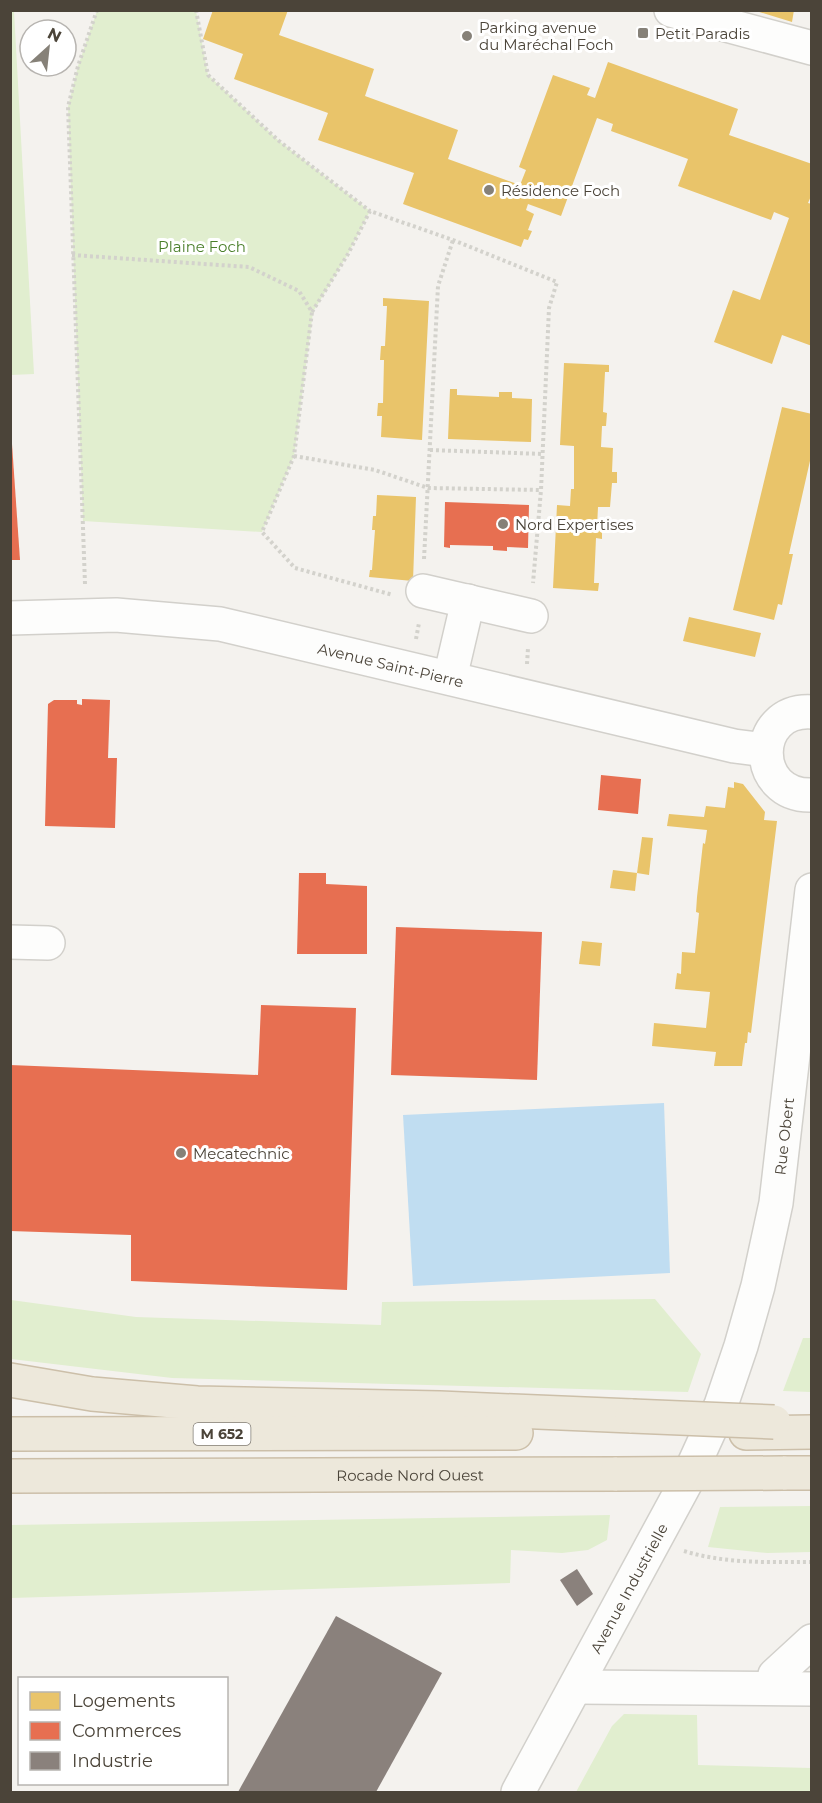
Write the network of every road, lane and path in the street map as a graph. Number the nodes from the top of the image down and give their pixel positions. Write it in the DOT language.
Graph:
graph roads {
  1 [pos="97,10"];
  2 [pos="196,10"];
  3 [pos="671,10"];
  4 [pos="807,48"];
  5 [pos="370,211"];
  6 [pos="453,240"];
  7 [pos="72,255"];
  8 [pos="312,312"];
  9 [pos="430,450"];
  10 [pos="543,454"];
  11 [pos="294,456"];
  12 [pos="428,488"];
  13 [pos="541,490"];
  14 [pos="422,597"];
  15 [pos="468,601"];
  16 [pos="86,615"];
  17 [pos="531,616"];
  18 [pos="10,618"];
  19 [pos="415,643"];
  20 [pos="526,671"];
  21 [pos="450,678"];
  22 [pos="812,712"];
  23 [pos="765,750"];
  24 [pos="812,795"];
  25 [pos="812,890"];
  26 [pos="10,942"];
  27 [pos="48,943"];
  28 [pos="731,1378"];
  29 [pos="10,1380"];
  30 [pos="632,1425"];
  31 [pos="795,1428"];
  32 [pos="10,1434"];
  33 [pos="797,1473"];
  34 [pos="10,1476"];
  35 [pos="653,1542"];
  36 [pos="812,1562"];
  37 [pos="812,1641"];
  38 [pos="576,1687"];
  39 [pos="777,1688"];
  40 [pos="812,1689"];
  41 [pos="518,1792"];
  1 -- 7 [label="path"];
  2 -- 5 [label="path"];
  3 -- 4 [label="street"];
  5 -- 6 [label="path"];
  5 -- 8 [label="path"];
  6 -- 9 [label="path"];
  6 -- 10 [label="path"];
  7 -- 8 [label="path"];
  7 -- 16 [label="path"];
  8 -- 11 [label="path"];
  9 -- 10 [label="path"];
  9 -- 12 [label="path"];
  10 -- 13 [label="path"];
  11 -- 12 [label="path"];
  11 -- 14 [label="path"];
  12 -- 13 [label="path"];
  12 -- 14 [label="path"];
  13 -- 17 [label="path"];
  14 -- 15 [label="street"];
  14 -- 19 [label="path"];
  15 -- 17 [label="street"];
  15 -- 21 [label="street"];
  16 -- 18 [label="street, Avenue Saint-Pierre"];
  16 -- 21 [label="street, Avenue Saint-Pierre"];
  17 -- 20 [label="path"];
  21 -- 23 [label="street, Avenue Saint-Pierre"];
  22 -- 23 [label="street"];
  23 -- 24 [label="street"];
  25 -- 28 [label="street, Rue Obert"];
  26 -- 27 [label="street"];
  28 -- 35 [label="street, Avenue Industrielle"];
  29 -- 30 [label="highway"];
  30 -- 31 [label="highway, bridge"];
  30 -- 32 [label="highway, M 652"];
  33 -- 34 [label="highway, Rocade Nord Ouest, bridge"];
  35 -- 36 [label="path"];
  35 -- 38 [label="street, Avenue Industrielle"];
  37 -- 39 [label="street"];
  38 -- 39 [label="street"];
  38 -- 41 [label="street, Avenue Industrielle"];
  39 -- 40 [label="street"];
}
